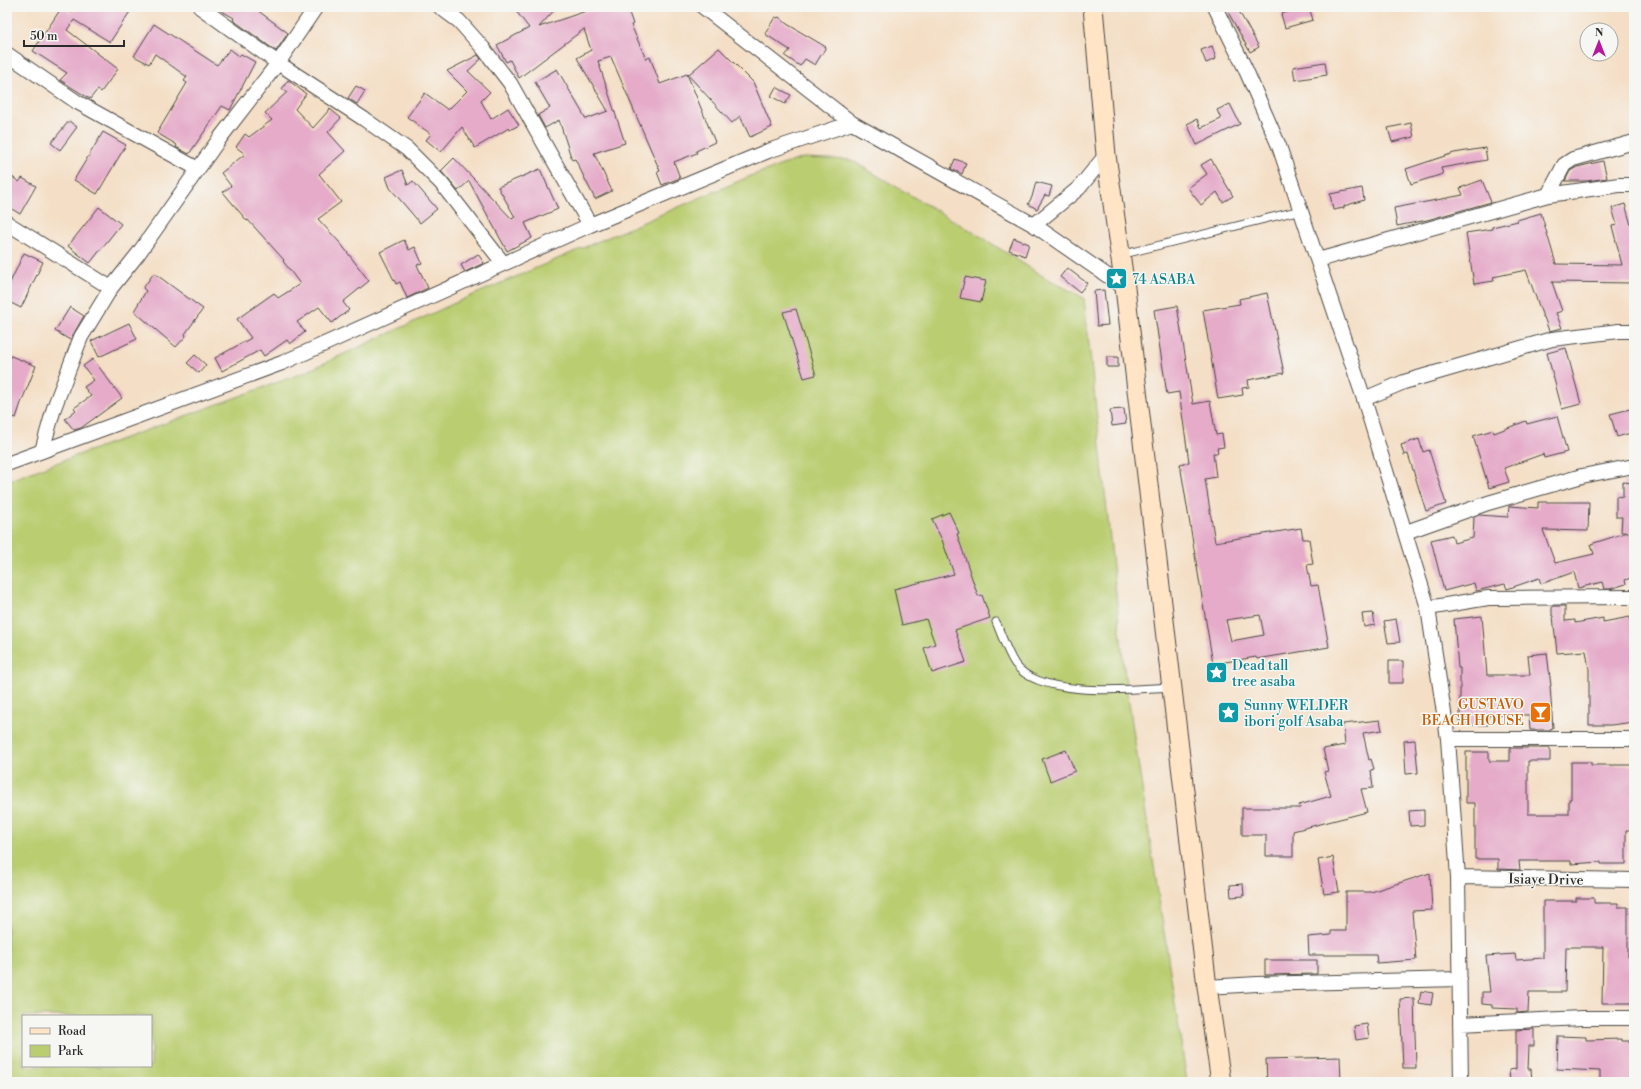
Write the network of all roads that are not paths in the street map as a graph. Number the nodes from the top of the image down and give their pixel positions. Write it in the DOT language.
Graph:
graph roads {
  1 [pos="200,7"];
  2 [pos="316,7"];
  3 [pos="440,7"];
  4 [pos="704,7"];
  5 [pos="1093,7"];
  6 [pos="1215,7"];
  7 [pos="7,54"];
  8 [pos="278,63"];
  9 [pos="852,123"];
  10 [pos="1634,142"];
  11 [pos="1106,155"];
  12 [pos="198,169"];
  13 [pos="1634,185"];
  14 [pos="1548,195"];
  15 [pos="1301,210"];
  16 [pos="7,223"];
  17 [pos="590,225"];
  18 [pos="1034,225"];
  19 [pos="1120,255"];
  20 [pos="1318,260"];
  21 [pos="503,263"];
  22 [pos="110,288"];
  23 [pos="1125,288"];
  24 [pos="1634,331"];
  25 [pos="1364,399"];
  26 [pos="42,451"];
  27 [pos="7,464"];
  28 [pos="1634,466"];
  29 [pos="1406,532"];
  30 [pos="1634,597"];
  31 [pos="1428,608"];
  32 [pos="996,622"];
  33 [pos="1172,687"];
  34 [pos="1448,739"];
  35 [pos="1634,739"];
  36 [pos="1458,877"];
  37 [pos="1634,880"];
  38 [pos="1460,979"];
  39 [pos="1207,987"];
  40 [pos="1634,1018"];
  41 [pos="1460,1024"];
  42 [pos="1221,1082"];
  43 [pos="1461,1082"];
  1 -- 8 [label="street"];
  2 -- 8 [label="street"];
  3 -- 17 [label="street"];
  4 -- 9 [label="street"];
  5 -- 11 [label="main road"];
  6 -- 15 [label="street"];
  7 -- 12 [label="street"];
  8 -- 12 [label="street"];
  8 -- 21 [label="street"];
  9 -- 17 [label="street"];
  9 -- 18 [label="street"];
  10 -- 14 [label="street"];
  11 -- 18 [label="street"];
  11 -- 19 [label="main road"];
  12 -- 22 [label="street"];
  13 -- 14 [label="street"];
  14 -- 20 [label="street"];
  15 -- 19 [label="lane"];
  15 -- 20 [label="street"];
  16 -- 22 [label="street"];
  17 -- 21 [label="street"];
  18 -- 23 [label="street"];
  19 -- 23 [label="main road"];
  20 -- 25 [label="street"];
  21 -- 26 [label="street"];
  22 -- 26 [label="street"];
  23 -- 33 [label="main road"];
  24 -- 25 [label="street"];
  25 -- 29 [label="street"];
  26 -- 27 [label="street"];
  28 -- 29 [label="street"];
  29 -- 31 [label="street"];
  30 -- 31 [label="street"];
  31 -- 34 [label="street"];
  32 -- 33 [label="lane"];
  33 -- 39 [label="main road"];
  34 -- 35 [label="street"];
  34 -- 36 [label="street"];
  36 -- 37 [label="street, Isiaye Drive"];
  36 -- 38 [label="street"];
  38 -- 39 [label="street"];
  38 -- 41 [label="street"];
  39 -- 42 [label="main road"];
  40 -- 41 [label="street"];
  41 -- 43 [label="street"];
}
